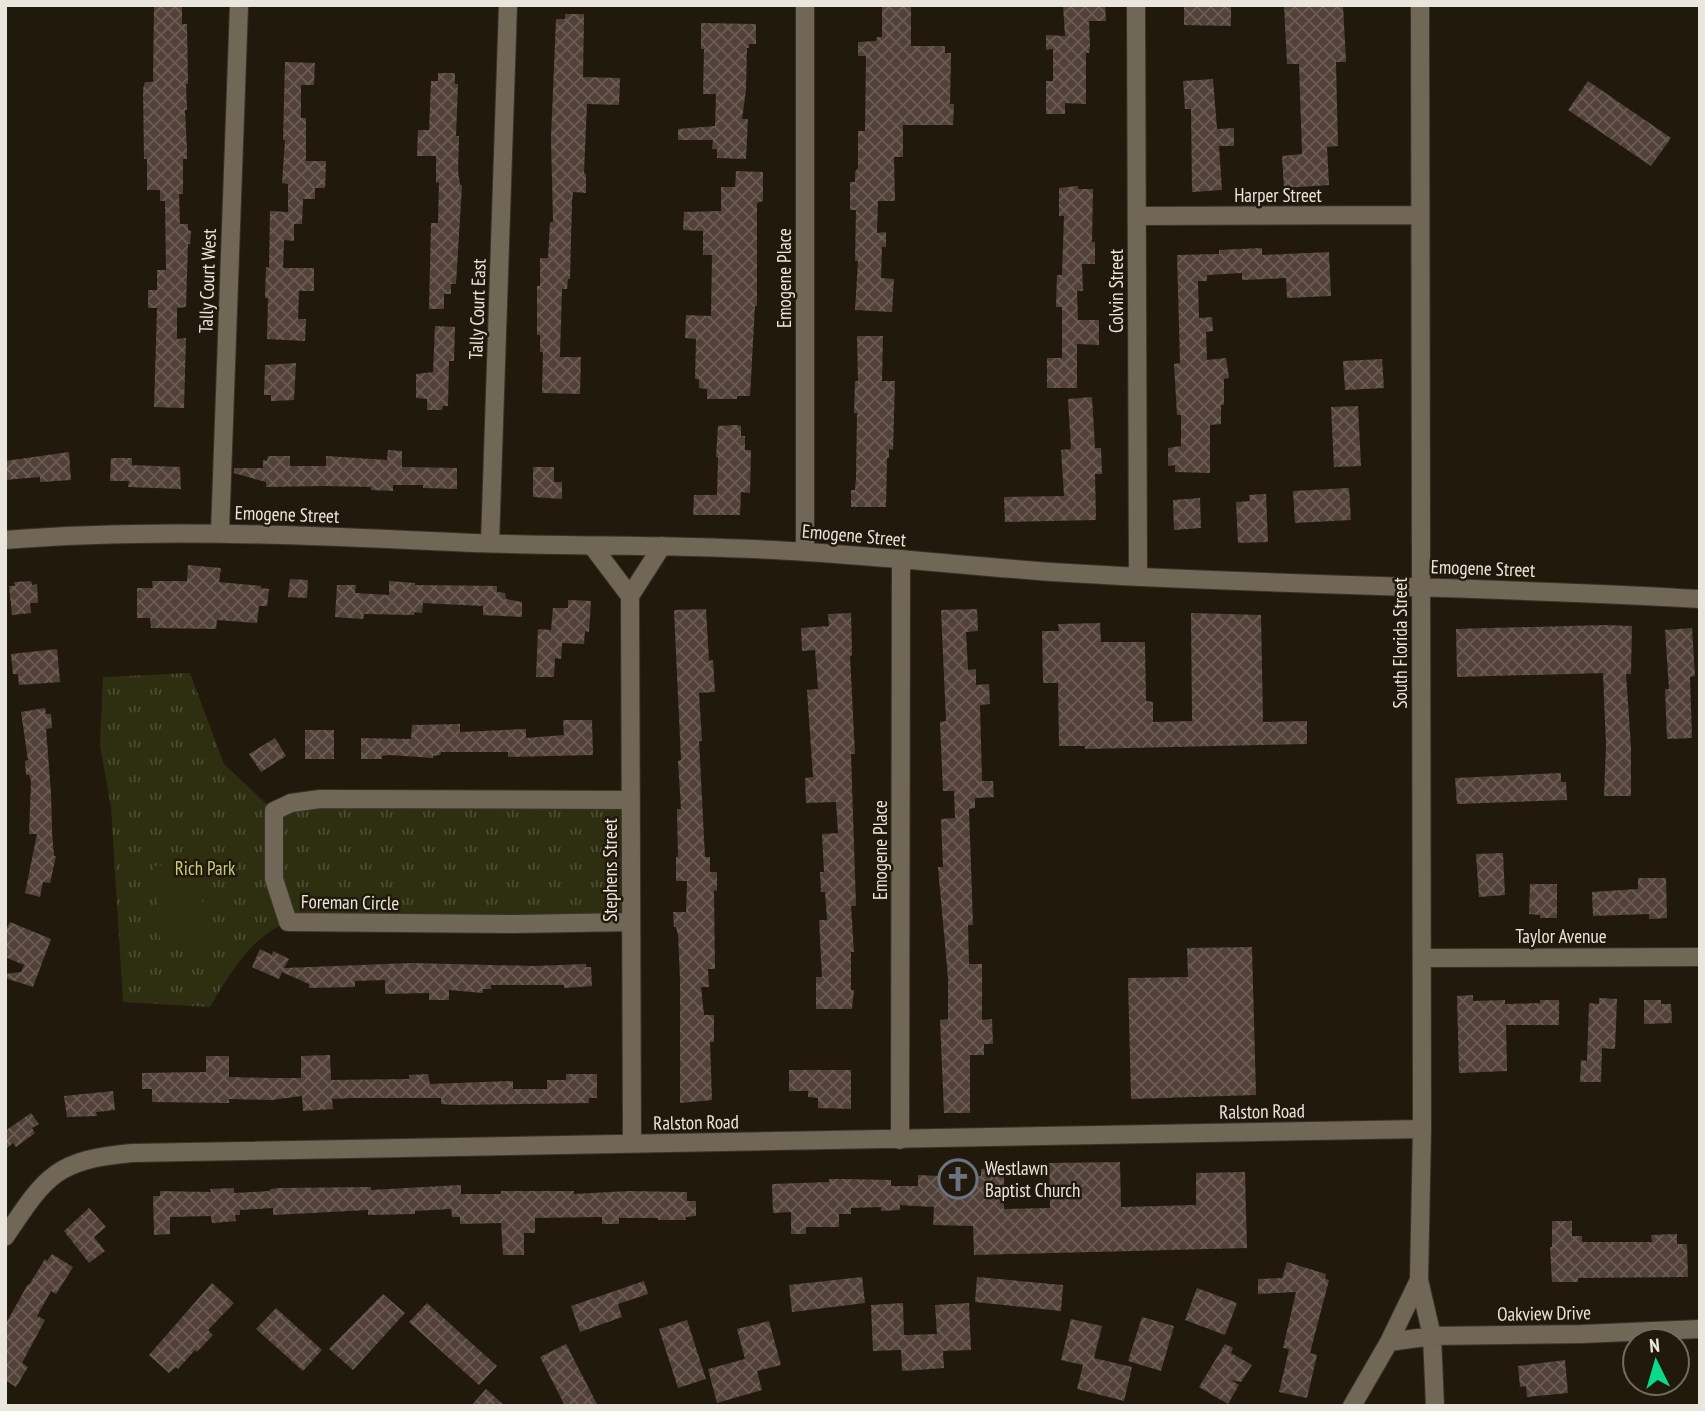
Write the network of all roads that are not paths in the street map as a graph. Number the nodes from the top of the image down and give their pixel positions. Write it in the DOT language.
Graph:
graph roads {
  1 [pos="239,5"];
  2 [pos="508,5"];
  3 [pos="805,5"];
  4 [pos="1136,5"];
  5 [pos="1420,5"];
  6 [pos="1420,215"];
  7 [pos="1136,216"];
  8 [pos="220,532"];
  9 [pos="5,540"];
  10 [pos="490,544"];
  11 [pos="662,546"];
  12 [pos="593,547"];
  13 [pos="805,552"];
  14 [pos="901,560"];
  15 [pos="1138,577"];
  16 [pos="1421,586"];
  17 [pos="630,596"];
  18 [pos="1700,599"];
  19 [pos="631,800"];
  20 [pos="631,922"];
  21 [pos="1700,957"];
  22 [pos="1422,958"];
  23 [pos="1422,1129"];
  24 [pos="900,1140"];
  25 [pos="632,1143"];
  26 [pos="5,1237"];
  27 [pos="1419,1280"];
  28 [pos="1700,1329"];
  29 [pos="1432,1336"];
  30 [pos="1389,1342"];
  31 [pos="1352,1406"];
  32 [pos="1435,1406"];
  1 -- 8 [label="street, Tally Court West"];
  2 -- 10 [label="street, Tally Court East"];
  3 -- 13 [label="street, Emogene Place"];
  4 -- 7 [label="street, Colvin Street"];
  5 -- 6 [label="street, South Florida Street"];
  6 -- 7 [label="street, Harper Street"];
  6 -- 16 [label="street, South Florida Street"];
  7 -- 15 [label="street, Colvin Street"];
  8 -- 9 [label="street, Emogene Street"];
  8 -- 10 [label="street, Emogene Street"];
  10 -- 12 [label="street, Emogene Street"];
  11 -- 12 [label="street, Emogene Street"];
  11 -- 13 [label="street, Emogene Street"];
  11 -- 17 [label="street"];
  12 -- 17 [label="street"];
  13 -- 14 [label="street, Emogene Street"];
  14 -- 15 [label="street, Emogene Street"];
  14 -- 24 [label="street, Emogene Place"];
  15 -- 16 [label="street, Emogene Street"];
  16 -- 18 [label="street, Emogene Street"];
  16 -- 22 [label="street, South Florida Street"];
  17 -- 19 [label="street, Stephens Street"];
  19 -- 20 [label="street, Stephens Street"];
  19 -- 20 [label="street, Foreman Circle"];
  20 -- 25 [label="street, Stephens Street"];
  21 -- 22 [label="street, Taylor Avenue"];
  22 -- 23 [label="street, South Florida Street"];
  23 -- 24 [label="street, Ralston Road"];
  23 -- 27 [label="street, South Florida Street"];
  24 -- 25 [label="street, Ralston Road"];
  25 -- 26 [label="street, Ralston Road"];
  27 -- 29 [label="street, South Florida Street"];
  27 -- 30 [label="street, South Florida Street"];
  28 -- 29 [label="street, Oakview Drive"];
  29 -- 30 [label="street, Oakview Drive"];
  29 -- 32 [label="street, South Florida Street"];
  30 -- 31 [label="street, South Florida Street"];
}
